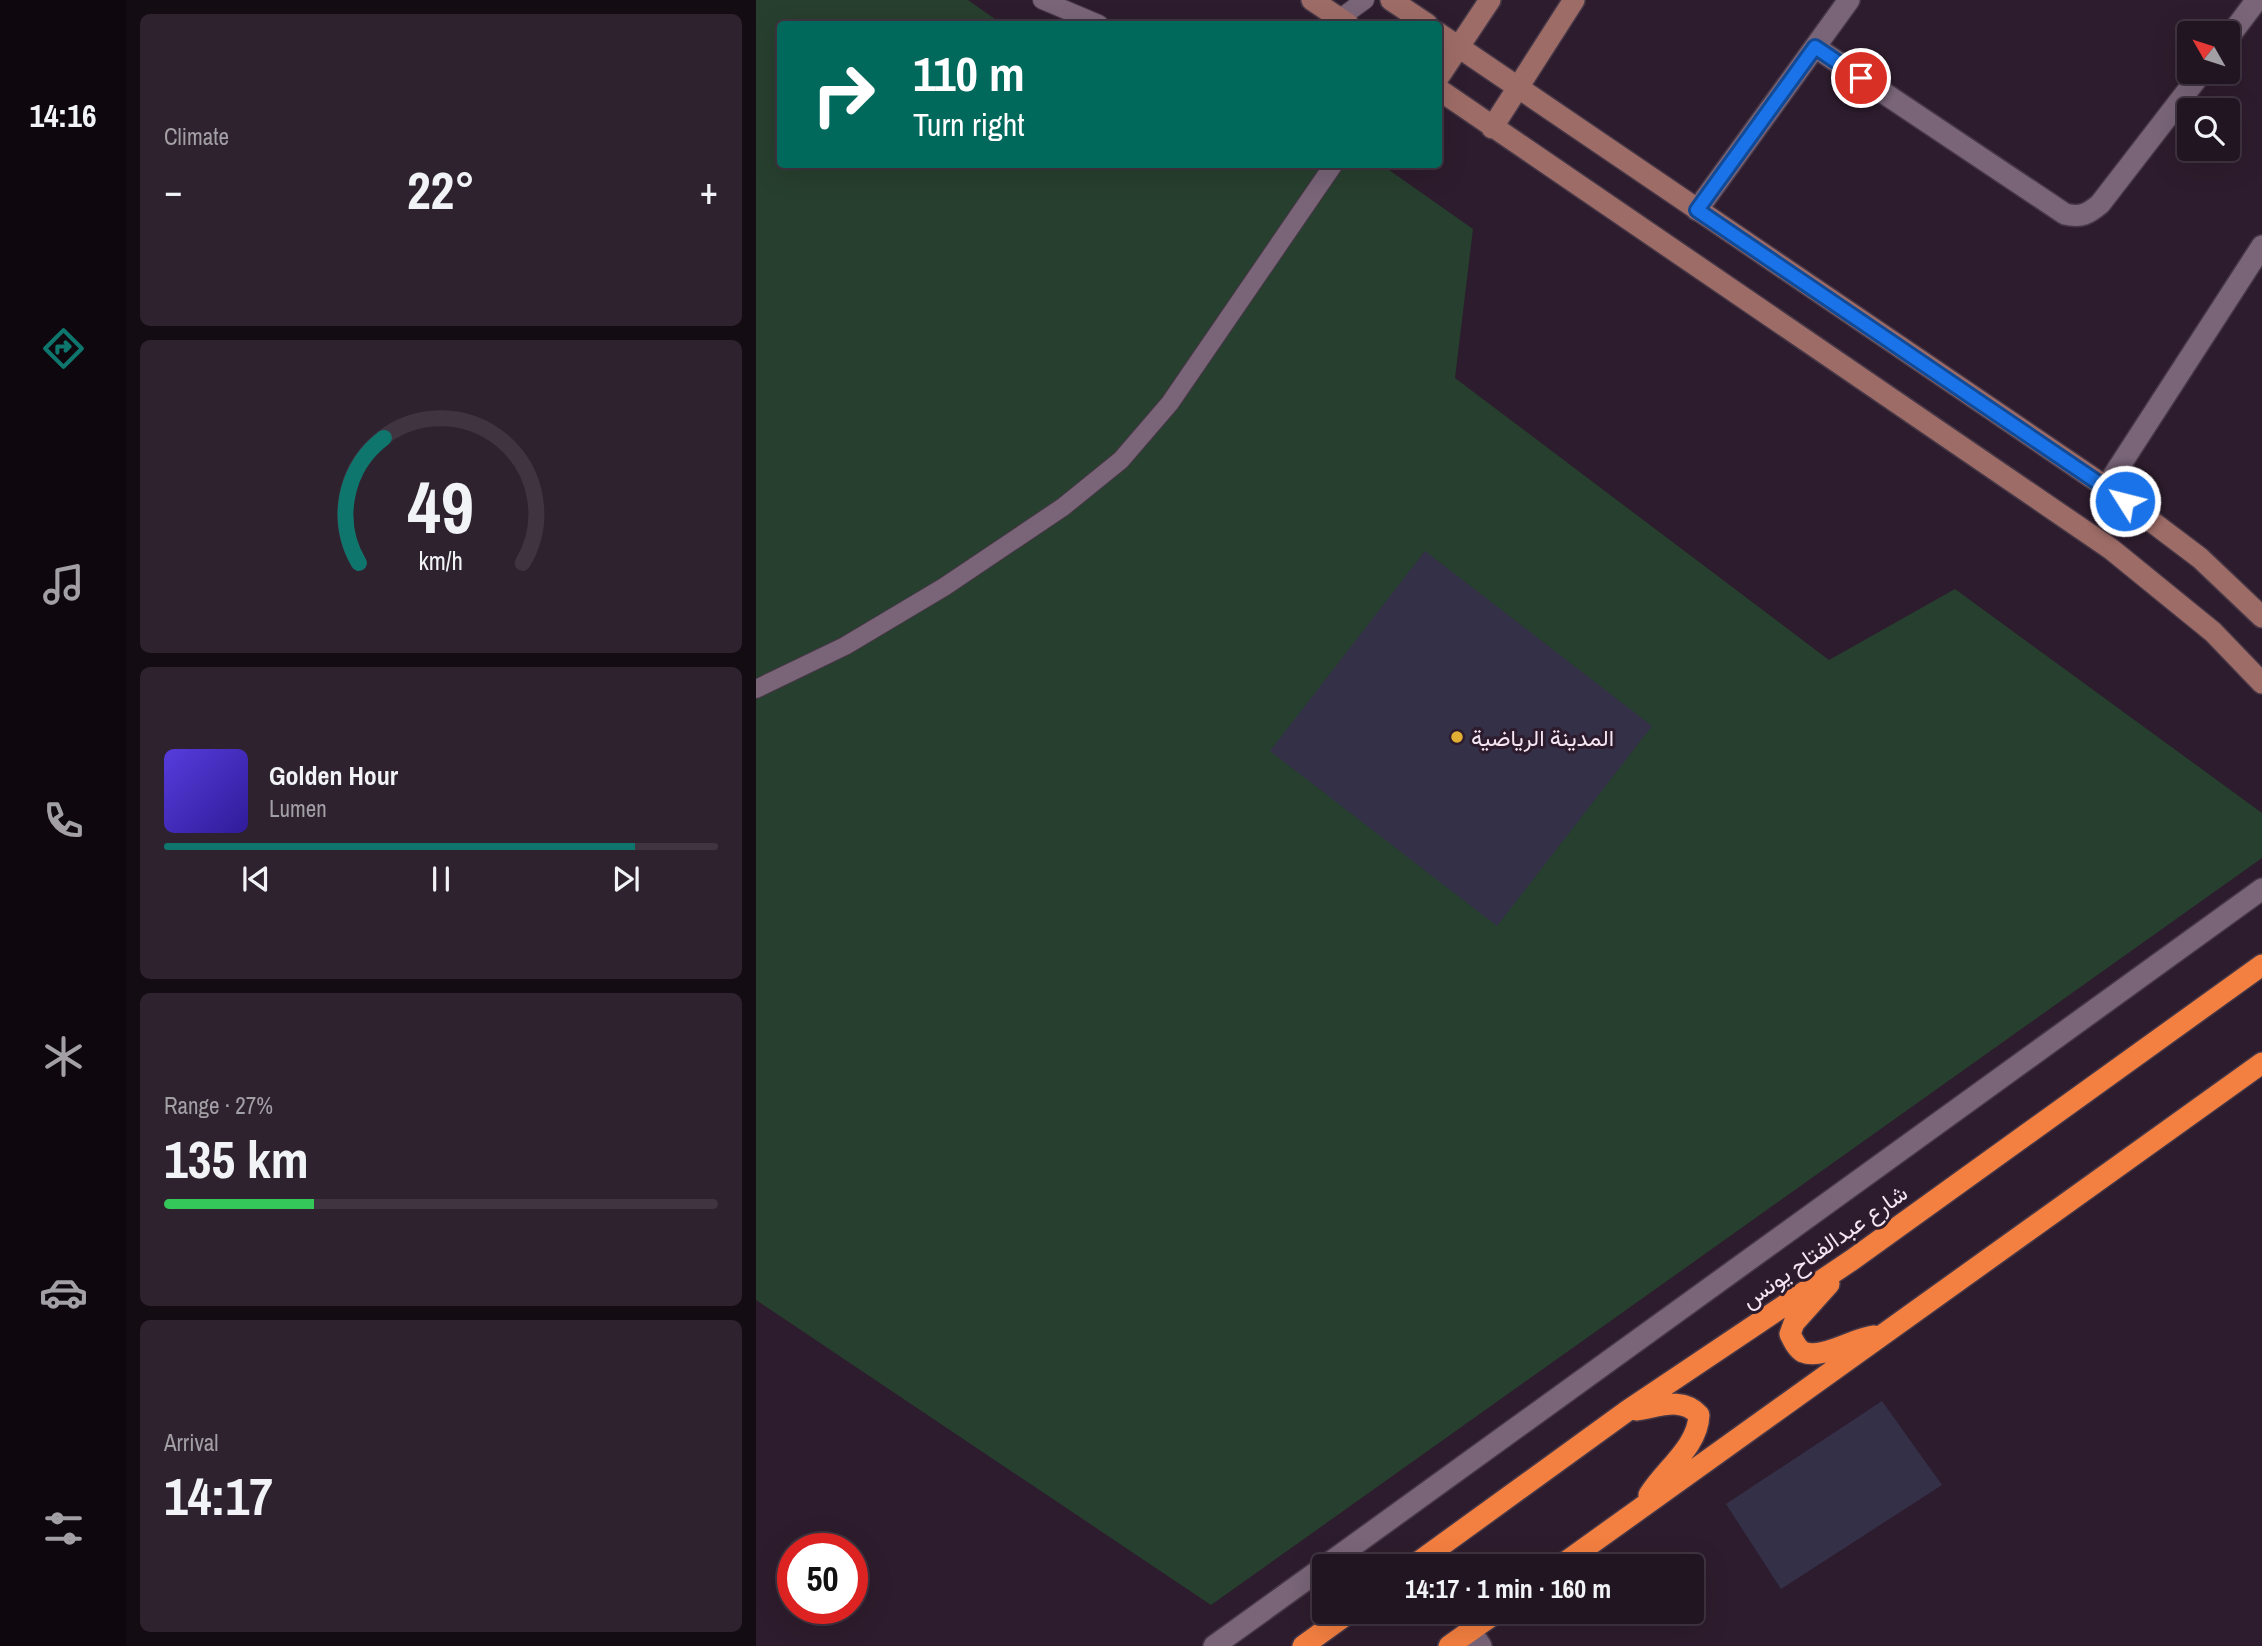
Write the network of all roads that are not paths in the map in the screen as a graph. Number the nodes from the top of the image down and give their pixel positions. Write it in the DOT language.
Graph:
graph roads {
  1 [pos="1312,0"];
  2 [pos="1365,0"];
  3 [pos="1391,0"];
  4 [pos="1490,0"];
  5 [pos="1574,0"];
  6 [pos="1849,0"];
  7 [pos="2256,0"];
  8 [pos="1048,2"];
  9 [pos="2262,5"];
  10 [pos="1092,21"];
  11 [pos="1338,21"];
  12 [pos="1342,21"];
  13 [pos="1422,21"];
  14 [pos="2240,22"];
  15 [pos="1442,36"];
  16 [pos="1458,47"];
  17 [pos="1815,47"];
  18 [pos="1442,72"];
  19 [pos="2193,84"];
  20 [pos="1518,87"];
  21 [pos="1442,92"];
  22 [pos="1492,128"];
  23 [pos="1331,168"];
  24 [pos="1697,210"];
  25 [pos="2262,246"];
  26 [pos="2106,487"];
  27 [pos="2262,617"];
  28 [pos="2262,683"];
  29 [pos="756,689"];
  30 [pos="2262,889"];
  31 [pos="2262,965"];
  32 [pos="2262,1063"];
  33 [pos="1852,1260"];
  34 [pos="1885,1335"];
  35 [pos="1627,1411"];
  36 [pos="1643,1506"];
  37 [pos="1342,1554"];
  38 [pos="1430,1554"];
  39 [pos="1577,1554"];
  40 [pos="1312,1575"];
  41 [pos="1333,1624"];
  42 [pos="1487,1624"];
  43 [pos="1476,1638"];
  44 [pos="1214,1646"];
  45 [pos="1303,1646"];
  46 [pos="1449,1646"];
  1 -- 11 [label="main road"];
  2 -- 12 [label="lane"];
  3 -- 13 [label="main road"];
  4 -- 16 [label="main road"];
  5 -- 20 [label="main road"];
  6 -- 17 [label="street"];
  7 -- 9 [label="street"];
  7 -- 14 [label="street"];
  8 -- 10 [label="lane"];
  15 -- 16 [label="main road"];
  16 -- 18 [label="main road"];
  16 -- 20 [label="main road"];
  17 -- 19 [label="street"];
  17 -- 24 [label="street"];
  20 -- 22 [label="main road"];
  20 -- 24 [label="main road"];
  21 -- 22 [label="main road"];
  22 -- 28 [label="main road"];
  23 -- 29 [label="lane"];
  24 -- 26 [label="main road"];
  25 -- 26 [label="street"];
  26 -- 27 [label="main road"];
  30 -- 37 [label="street"];
  31 -- 33 [label="highway, شارع عبدالفتاح يونس"];
  32 -- 34 [label="highway"];
  33 -- 34 [label="highway"];
  33 -- 35 [label="highway, شارع عبدالفتاح يونس"];
  34 -- 36 [label="highway"];
  35 -- 36 [label="highway"];
  35 -- 38 [label="highway, شارع عبدالفتاح يونس"];
  36 -- 39 [label="highway"];
  40 -- 44 [label="street"];
  41 -- 45 [label="highway"];
  42 -- 43 [label="highway"];
  43 -- 46 [label="highway"];
}
